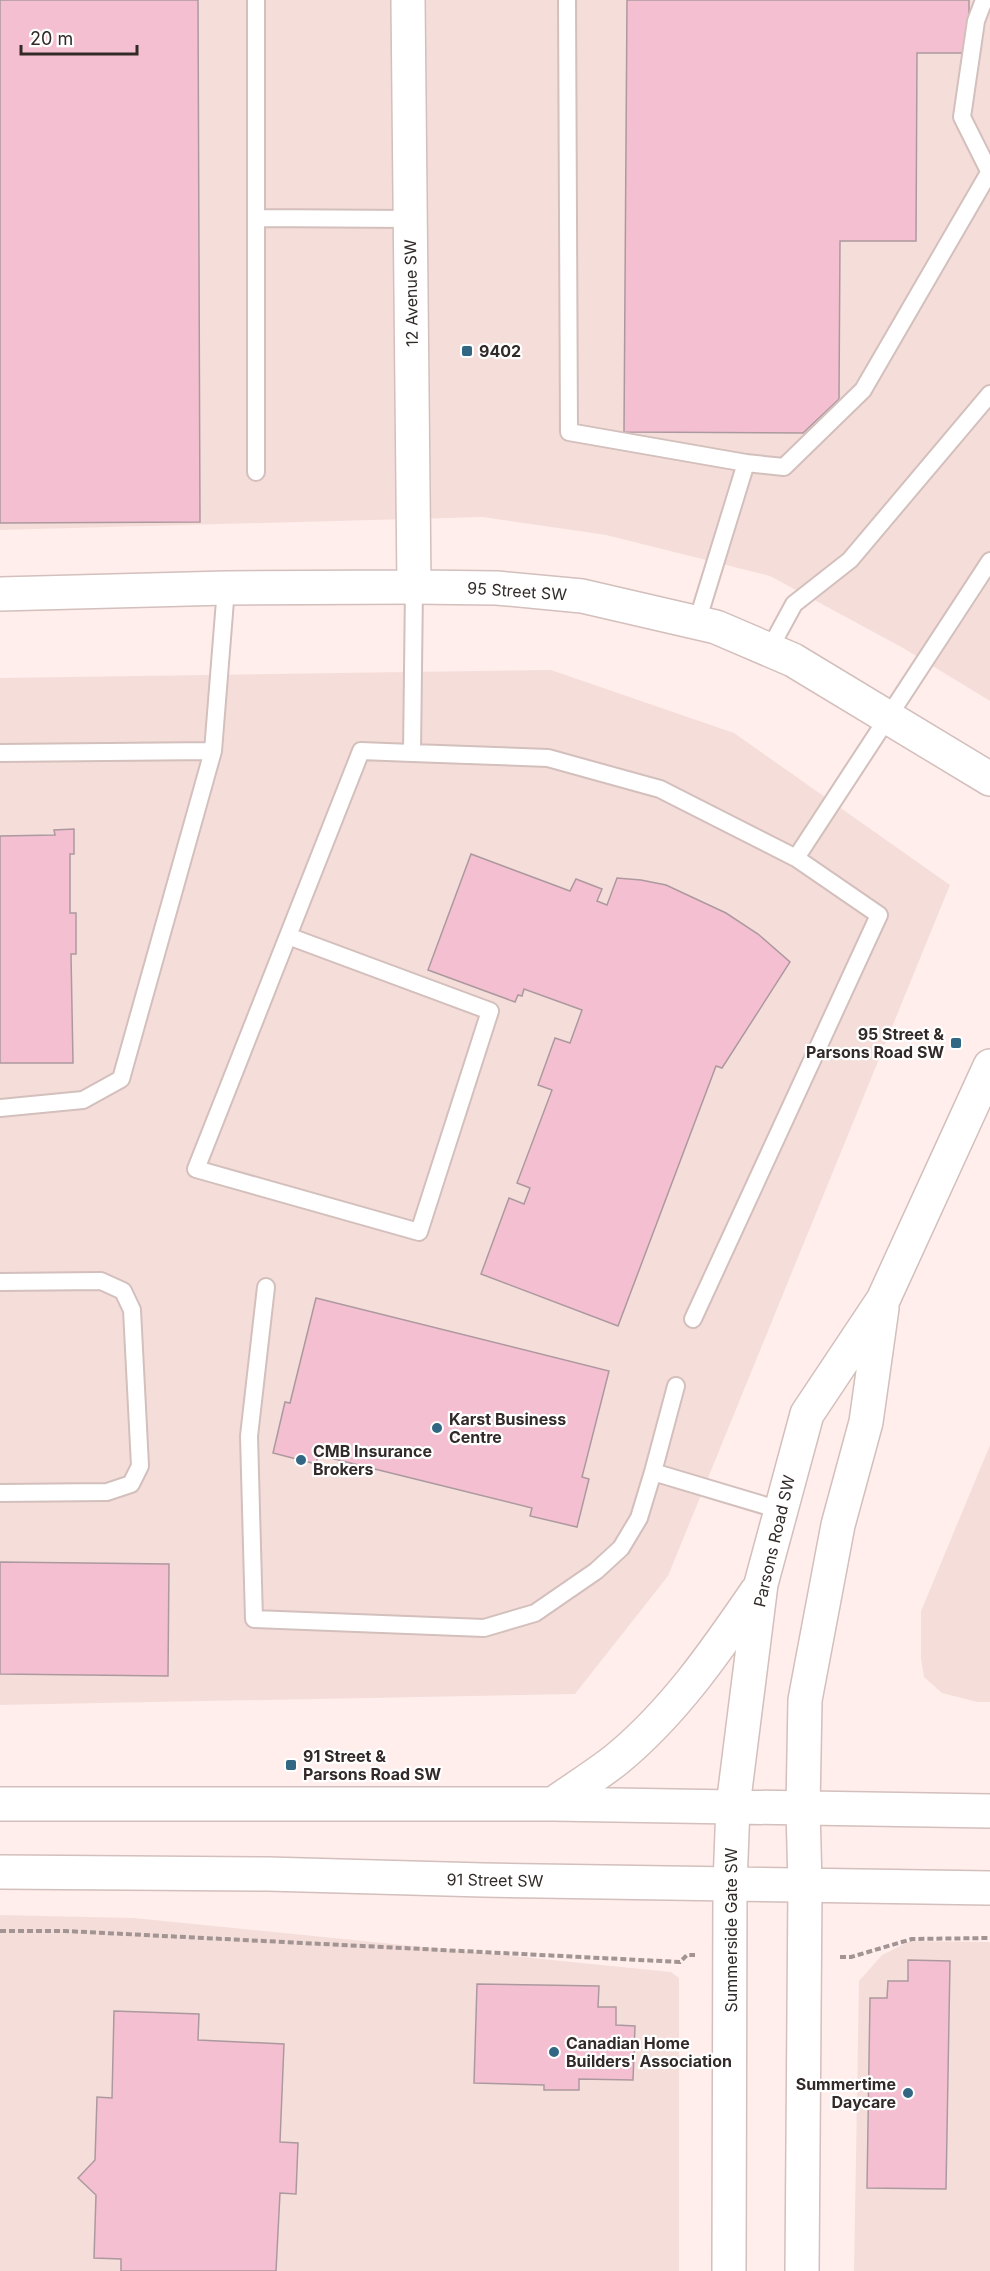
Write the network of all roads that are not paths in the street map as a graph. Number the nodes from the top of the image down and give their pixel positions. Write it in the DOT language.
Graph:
graph roads {
  1 [pos="256,0"];
  2 [pos="408,0"];
  3 [pos="567,0"];
  4 [pos="984,0"];
  5 [pos="990,171"];
  6 [pos="257,218"];
  7 [pos="410,219"];
  8 [pos="990,394"];
  9 [pos="746,463"];
  10 [pos="256,472"];
  11 [pos="990,561"];
  12 [pos="414,587"];
  13 [pos="226,588"];
  14 [pos="0,594"];
  15 [pos="697,622"];
  16 [pos="769,650"];
  17 [pos="887,717"];
  18 [pos="213,752"];
  19 [pos="0,753"];
  20 [pos="412,753"];
  21 [pos="990,779"];
  22 [pos="796,858"];
  23 [pos="288,936"];
  24 [pos="990,1066"];
  25 [pos="0,1108"];
  26 [pos="0,1282"];
  27 [pos="266,1287"];
  28 [pos="883,1300"];
  29 [pos="693,1319"];
  30 [pos="676,1386"];
  31 [pos="653,1472"];
  32 [pos="0,1493"];
  33 [pos="780,1510"];
  34 [pos="761,1584"];
  35 [pos="0,1804"];
  36 [pos="553,1804"];
  37 [pos="733,1806"];
  38 [pos="803,1808"];
  39 [pos="990,1811"];
  40 [pos="0,1872"];
  41 [pos="730,1884"];
  42 [pos="805,1886"];
  43 [pos="990,1888"];
  44 [pos="729,2271"];
  45 [pos="802,2271"];
  1 -- 6 [label="lane"];
  2 -- 7 [label="main road, 12 Avenue SW"];
  3 -- 9 [label="lane"];
  4 -- 5 [label="lane"];
  5 -- 9 [label="lane"];
  6 -- 7 [label="lane"];
  6 -- 10 [label="lane"];
  7 -- 12 [label="main road, 12 Avenue SW"];
  8 -- 16 [label="lane"];
  9 -- 15 [label="lane"];
  11 -- 17 [label="lane"];
  12 -- 13 [label="main road, 95 Street SW"];
  12 -- 15 [label="main road, 95 Street SW"];
  12 -- 20 [label="lane"];
  13 -- 14 [label="main road, 95 Street SW"];
  13 -- 18 [label="lane"];
  15 -- 16 [label="main road, 95 Street SW"];
  16 -- 17 [label="main road, 95 Street SW"];
  17 -- 21 [label="main road, 95 Street SW"];
  17 -- 22 [label="lane"];
  18 -- 19 [label="lane"];
  18 -- 25 [label="lane"];
  20 -- 22 [label="lane"];
  20 -- 23 [label="lane"];
  22 -- 29 [label="lane"];
  23 -- 23 [label="lane"];
  24 -- 28 [label="main road, Parsons Road SW"];
  26 -- 32 [label="lane"];
  27 -- 31 [label="lane"];
  28 -- 33 [label="main road, Parsons Road SW"];
  28 -- 38 [label="main road, Parsons Road SW"];
  30 -- 31 [label="lane"];
  31 -- 33 [label="lane"];
  33 -- 34 [label="main road, Parsons Road SW"];
  34 -- 36 [label="main road"];
  34 -- 37 [label="main road, Parsons Road SW"];
  35 -- 36 [label="main road"];
  36 -- 37 [label="main road"];
  37 -- 38 [label="main road"];
  37 -- 41 [label="main road, Summerside Gate SW"];
  38 -- 39 [label="main road"];
  38 -- 42 [label="main road"];
  40 -- 41 [label="main road, 91 Street SW"];
  41 -- 42 [label="main road, 91 Street SW"];
  41 -- 44 [label="main road, Summerside Gate SW"];
  42 -- 43 [label="main road, 91 Street SW"];
  42 -- 45 [label="main road"];
}
